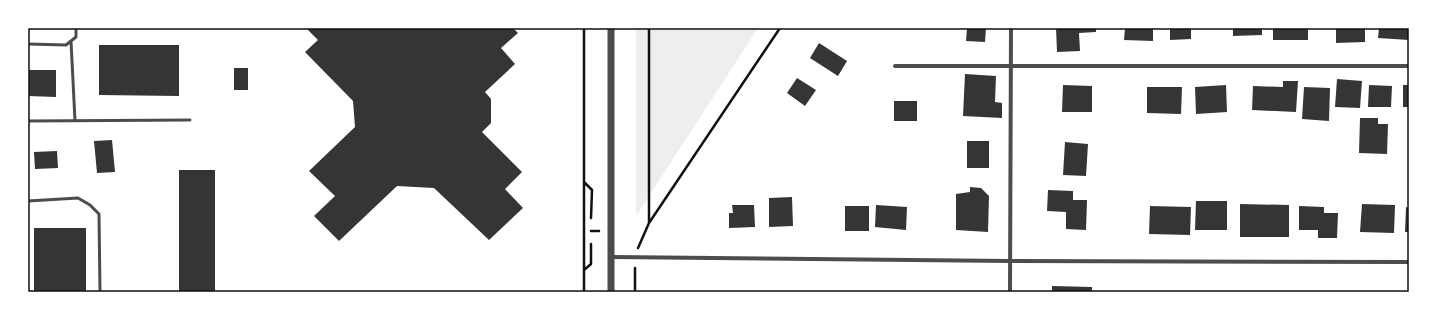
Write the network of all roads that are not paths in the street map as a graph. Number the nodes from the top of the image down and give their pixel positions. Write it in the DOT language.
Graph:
graph roads {
  1 [pos="76,28"];
  2 [pos="611,28"];
  3 [pos="1011,28"];
  4 [pos="72,41"];
  5 [pos="28,44"];
  6 [pos="895,66"];
  7 [pos="1011,66"];
  8 [pos="1409,66"];
  9 [pos="190,120"];
  10 [pos="28,121"];
  11 [pos="75,121"];
  12 [pos="28,201"];
  13 [pos="611,257"];
  14 [pos="1010,261"];
  15 [pos="1409,262"];
  16 [pos="100,292"];
  17 [pos="611,292"];
  18 [pos="1010,292"];
  1 -- 4 [label="lane"];
  2 -- 13 [label="street"];
  3 -- 7 [label="street"];
  4 -- 5 [label="lane"];
  4 -- 11 [label="lane"];
  6 -- 7 [label="street"];
  7 -- 8 [label="street"];
  7 -- 14 [label="street"];
  9 -- 11 [label="lane"];
  10 -- 11 [label="lane"];
  12 -- 16 [label="lane"];
  13 -- 14 [label="street"];
  13 -- 17 [label="street"];
  14 -- 15 [label="street"];
  14 -- 18 [label="street"];
}
